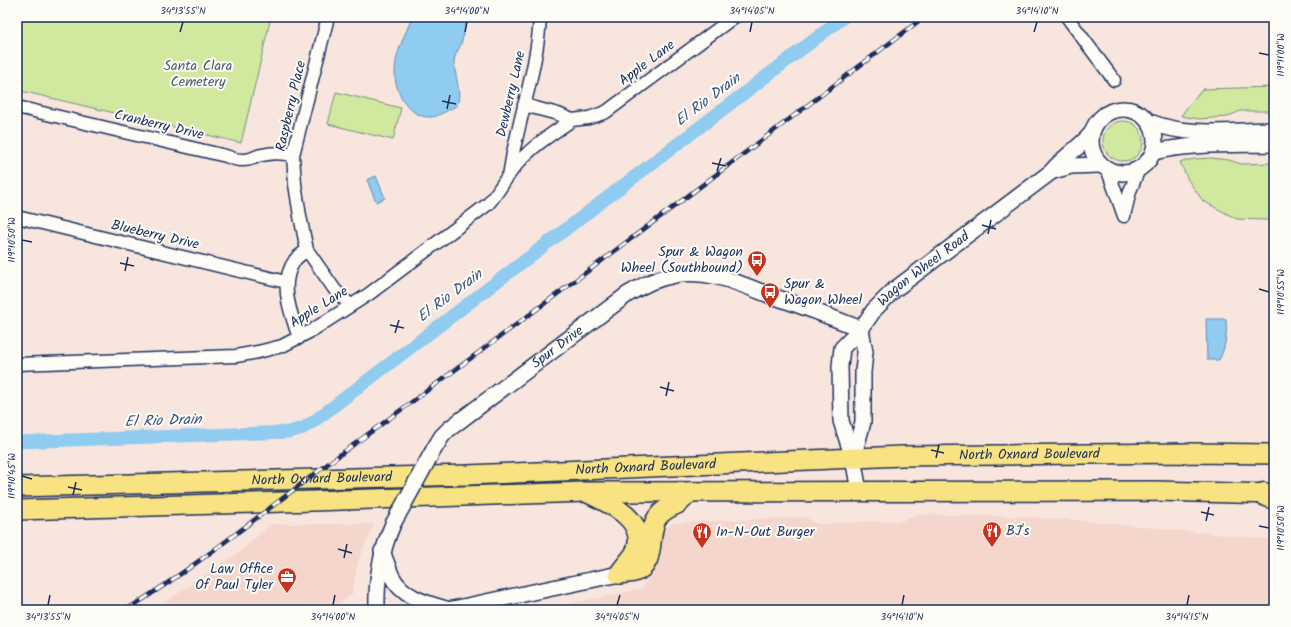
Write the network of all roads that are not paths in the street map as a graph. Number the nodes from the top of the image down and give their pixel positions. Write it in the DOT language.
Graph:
graph roads {
  1 [pos="328,17"];
  2 [pos="540,17"];
  3 [pos="734,17"];
  4 [pos="1067,17"];
  5 [pos="1114,80"];
  6 [pos="524,105"];
  7 [pos="17,107"];
  8 [pos="572,120"];
  9 [pos="1150,122"];
  10 [pos="1274,130"];
  11 [pos="1091,134"];
  12 [pos="1274,144"];
  13 [pos="1154,152"];
  14 [pos="293,155"];
  15 [pos="1104,168"];
  16 [pos="1140,169"];
  17 [pos="1051,172"];
  18 [pos="508,178"];
  19 [pos="17,217"];
  20 [pos="307,250"];
  21 [pos="286,282"];
  22 [pos="350,305"];
  23 [pos="860,329"];
  24 [pos="299,338"];
  25 [pos="17,364"];
  26 [pos="1274,454"];
  27 [pos="853,458"];
  28 [pos="17,487"];
  29 [pos="859,491"];
  30 [pos="586,492"];
  31 [pos="691,492"];
  32 [pos="1271,496"];
  33 [pos="17,510"];
  34 [pos="382,551"];
  35 [pos="619,574"];
  36 [pos="377,610"];
  37 [pos="449,610"];
  1 -- 14 [label="street, Raspberry Place"];
  2 -- 6 [label="street, Dewberry Lane"];
  3 -- 8 [label="street, Apple Lane"];
  4 -- 5 [label="street"];
  6 -- 8 [label="street, Apple Lane"];
  6 -- 18 [label="street, Dewberry Lane"];
  7 -- 14 [label="street, Cranberry Drive"];
  8 -- 18 [label="street, Apple Lane"];
  9 -- 10 [label="street"];
  9 -- 11 [label="street"];
  9 -- 13 [label="street"];
  11 -- 15 [label="street"];
  11 -- 17 [label="street, Wagon Wheel Road"];
  12 -- 13 [label="street"];
  13 -- 16 [label="street"];
  14 -- 20 [label="street, Raspberry Place"];
  15 -- 16 [label="street"];
  15 -- 16 [label="street"];
  15 -- 17 [label="street, Wagon Wheel Road"];
  17 -- 23 [label="street, Wagon Wheel Road"];
  18 -- 22 [label="street, Apple Lane"];
  19 -- 21 [label="street, Blueberry Drive"];
  20 -- 21 [label="street"];
  20 -- 22 [label="street, Raspberry Place"];
  21 -- 24 [label="street"];
  22 -- 24 [label="street, Apple Lane"];
  23 -- 27 [label="street, Wagon Wheel Road"];
  23 -- 27 [label="street, Wagon Wheel Road"];
  23 -- 34 [label="street, Spur Drive, bridge"];
  24 -- 25 [label="street, Apple Lane"];
  26 -- 27 [label="main road, North Oxnard Boulevard"];
  27 -- 28 [label="main road, North Oxnard Boulevard"];
  27 -- 29 [label="street, Wagon Wheel Road"];
  29 -- 31 [label="main road, North Oxnard Boulevard"];
  29 -- 32 [label="main road, North Oxnard Boulevard"];
  30 -- 31 [label="main road, North Oxnard Boulevard"];
  30 -- 33 [label="main road, North Oxnard Boulevard"];
  30 -- 35 [label="main road"];
  31 -- 35 [label="main road"];
  34 -- 36 [label="street, Spur Drive"];
  34 -- 37 [label="street"];
  35 -- 37 [label="street"];
}
